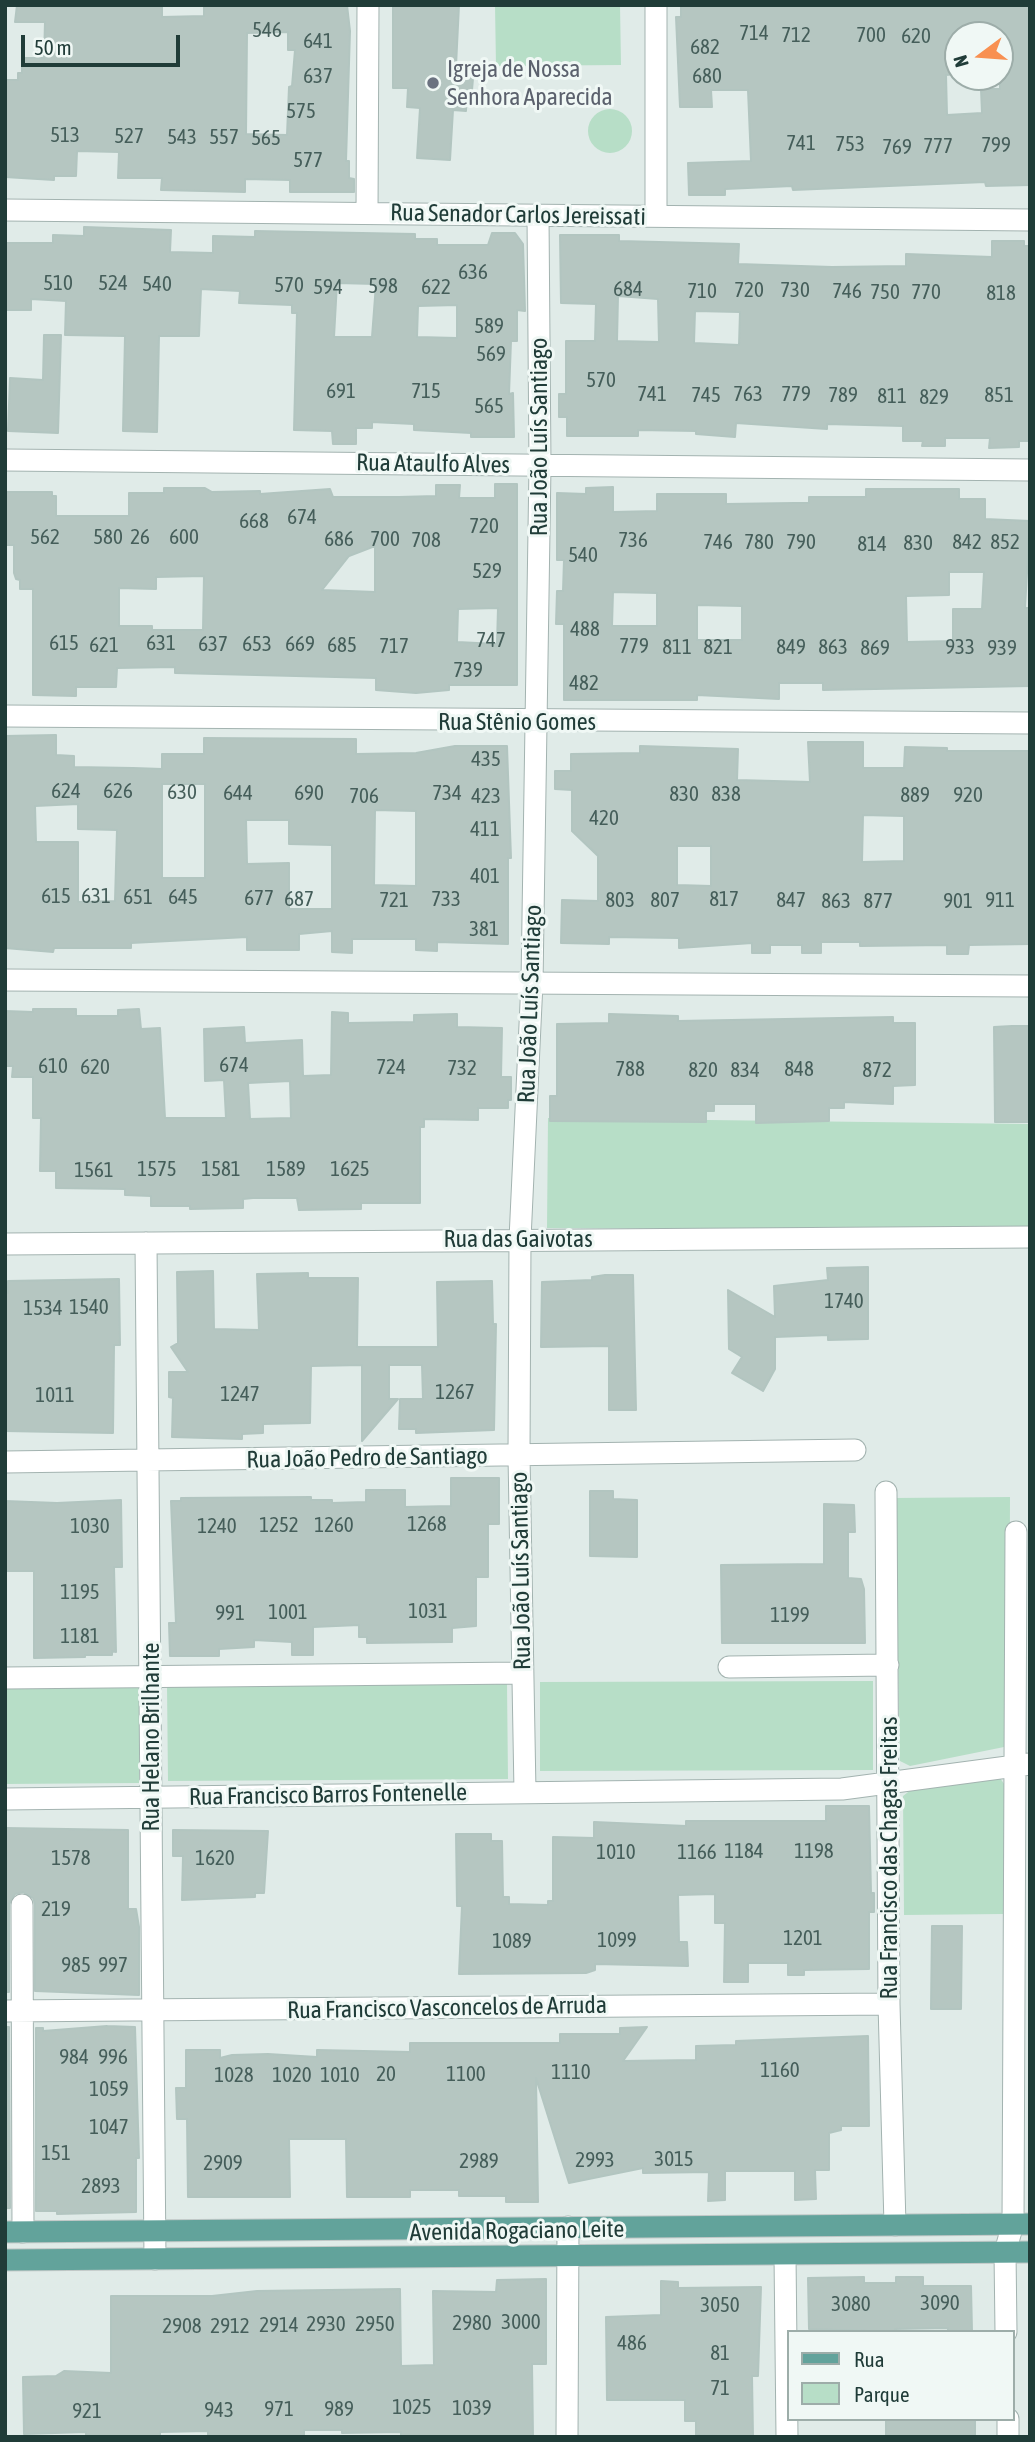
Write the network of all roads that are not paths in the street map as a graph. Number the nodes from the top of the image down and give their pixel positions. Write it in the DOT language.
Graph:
graph roads {
  1 [pos="368,5"];
  2 [pos="656,5"];
  3 [pos="5,210"];
  4 [pos="367,213"];
  5 [pos="538,216"];
  6 [pos="656,216"];
  7 [pos="1030,220"];
  8 [pos="5,460"];
  9 [pos="540,466"];
  10 [pos="1030,470"];
  11 [pos="5,716"];
  12 [pos="536,722"];
  13 [pos="1030,723"];
  14 [pos="5,980"];
  15 [pos="532,982"];
  16 [pos="1030,986"];
  17 [pos="1030,1237"];
  18 [pos="520,1239"];
  19 [pos="146,1243"];
  20 [pos="5,1244"];
  21 [pos="855,1450"];
  22 [pos="519,1456"];
  23 [pos="148,1461"];
  24 [pos="5,1462"];
  25 [pos="886,1492"];
  26 [pos="1016,1532"];
  27 [pos="888,1665"];
  28 [pos="729,1667"];
  29 [pos="522,1673"];
  30 [pos="151,1677"];
  31 [pos="5,1678"];
  32 [pos="1023,1764"];
  33 [pos="890,1783"];
  34 [pos="525,1792"];
  35 [pos="151,1798"];
  36 [pos="5,1799"];
  37 [pos="22,1905"];
  38 [pos="890,2004"];
  39 [pos="13,2010"];
  40 [pos="153,2012"];
  41 [pos="1021,2224"];
  42 [pos="895,2225"];
  43 [pos="568,2227"];
  44 [pos="154,2231"];
  45 [pos="14,2232"];
  46 [pos="1005,2252"];
  47 [pos="1030,2252"];
  48 [pos="785,2255"];
  49 [pos="567,2256"];
  50 [pos="155,2259"];
  51 [pos="5,2260"];
  52 [pos="1006,2330"];
  53 [pos="786,2346"];
  54 [pos="567,2437"];
  1 -- 4 [label="street"];
  2 -- 6 [label="street"];
  3 -- 4 [label="street, Rua Senador Carlos Jereissati"];
  4 -- 5 [label="street, Rua Senador Carlos Jereissati"];
  5 -- 6 [label="street, Rua Senador Carlos Jereissati"];
  5 -- 9 [label="street, Rua João Luís Santiago"];
  6 -- 7 [label="street, Rua Senador Carlos Jereissati"];
  8 -- 9 [label="street, Rua Ataulfo Alves"];
  9 -- 10 [label="street, Rua Ataulfo Alves"];
  9 -- 12 [label="street, Rua João Luís Santiago"];
  11 -- 12 [label="street, Rua Stênio Gomes"];
  12 -- 13 [label="street, Rua Stênio Gomes"];
  12 -- 15 [label="street, Rua João Luís Santiago"];
  14 -- 15 [label="street"];
  15 -- 16 [label="street"];
  15 -- 18 [label="street, Rua João Luís Santiago"];
  17 -- 18 [label="street, Rua das Gaivotas"];
  18 -- 19 [label="street, Rua das Gaivotas"];
  18 -- 22 [label="street, Rua João Luís Santiago"];
  19 -- 20 [label="street, Rua das Gaivotas"];
  19 -- 23 [label="street, Rua Helano Brilhante"];
  21 -- 22 [label="street, Rua João Pedro de Santiago"];
  22 -- 23 [label="street, Rua João Pedro de Santiago"];
  22 -- 29 [label="street, Rua João Luís Santiago"];
  23 -- 24 [label="street, Rua João Pedro de Santiago"];
  23 -- 30 [label="street, Rua Helano Brilhante"];
  25 -- 27 [label="street, Rua Francisco das Chagas Freitas"];
  26 -- 32 [label="street"];
  27 -- 28 [label="street"];
  27 -- 33 [label="street, Rua Francisco das Chagas Freitas"];
  29 -- 30 [label="street"];
  29 -- 34 [label="street, Rua João Luís Santiago"];
  30 -- 31 [label="street"];
  30 -- 35 [label="street, Rua Helano Brilhante"];
  32 -- 33 [label="street, Rua Francisco Barros Fontenelle"];
  32 -- 41 [label="street"];
  33 -- 34 [label="street, Rua Francisco Barros Fontenelle"];
  33 -- 38 [label="street, Rua Francisco das Chagas Freitas"];
  34 -- 35 [label="street, Rua Francisco Barros Fontenelle"];
  35 -- 36 [label="street, Rua Francisco Barros Fontenelle"];
  35 -- 40 [label="street, Rua Helano Brilhante"];
  37 -- 39 [label="street"];
  38 -- 40 [label="street, Rua Francisco Vasconcelos de Arruda"];
  38 -- 42 [label="street, Rua Francisco das Chagas Freitas"];
  39 -- 40 [label="street, Rua Francisco Vasconcelos de Arruda"];
  39 -- 45 [label="street"];
  40 -- 44 [label="street, Rua Helano Brilhante"];
  41 -- 42 [label="main road, Avenida Rogaciano Leite"];
  41 -- 46 [label="street"];
  42 -- 43 [label="main road, Avenida Rogaciano Leite"];
  43 -- 44 [label="main road, Avenida Rogaciano Leite"];
  43 -- 49 [label="street"];
  44 -- 45 [label="main road, Avenida Rogaciano Leite"];
  44 -- 50 [label="street, Rua Helano Brilhante"];
  46 -- 47 [label="main road, Avenida Rogaciano Leite"];
  46 -- 48 [label="main road, Avenida Rogaciano Leite"];
  46 -- 52 [label="street"];
  48 -- 49 [label="main road, Avenida Rogaciano Leite"];
  48 -- 53 [label="street"];
  49 -- 50 [label="main road, Avenida Rogaciano Leite"];
  49 -- 54 [label="street"];
  50 -- 51 [label="main road, Avenida Rogaciano Leite"];
}
